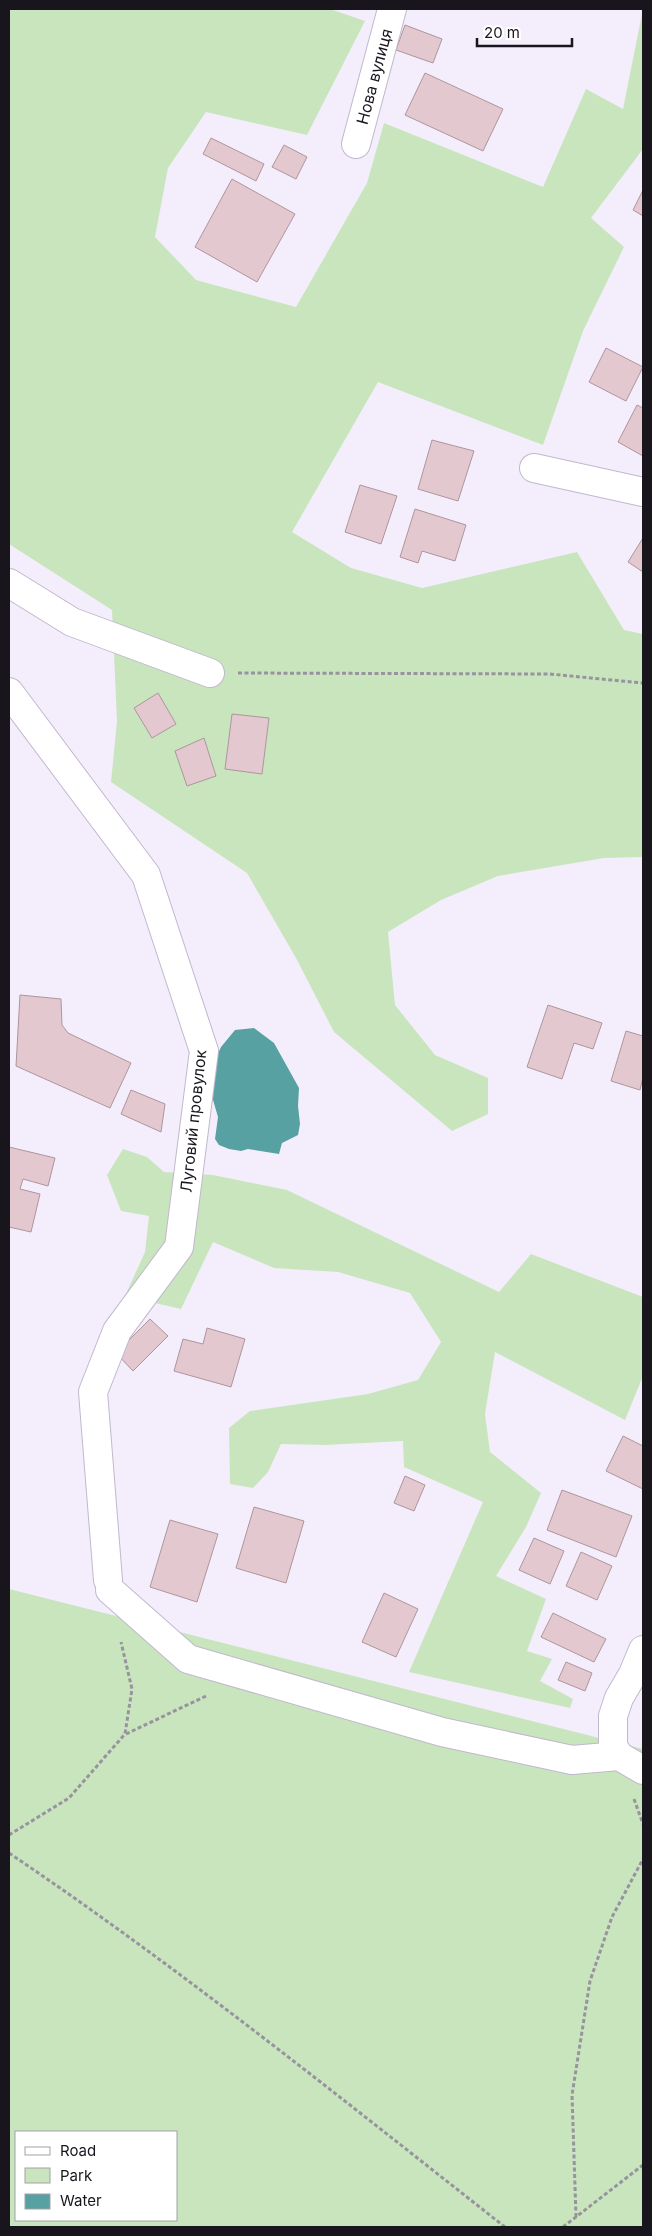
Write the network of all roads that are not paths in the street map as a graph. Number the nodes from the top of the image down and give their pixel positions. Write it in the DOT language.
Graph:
graph roads {
  1 [pos="392,9"];
  2 [pos="356,144"];
  3 [pos="534,468"];
  4 [pos="643,492"];
  5 [pos="9,583"];
  6 [pos="210,673"];
  7 [pos="9,692"];
  8 [pos="643,1650"];
  9 [pos="616,1751"];
  10 [pos="643,1770"];
  1 -- 2 [label="street, Нова вулиця"];
  3 -- 4 [label="street"];
  5 -- 6 [label="street"];
  7 -- 9 [label="street, Луговий провулок"];
  8 -- 9 [label="street"];
  9 -- 10 [label="street"];
}
